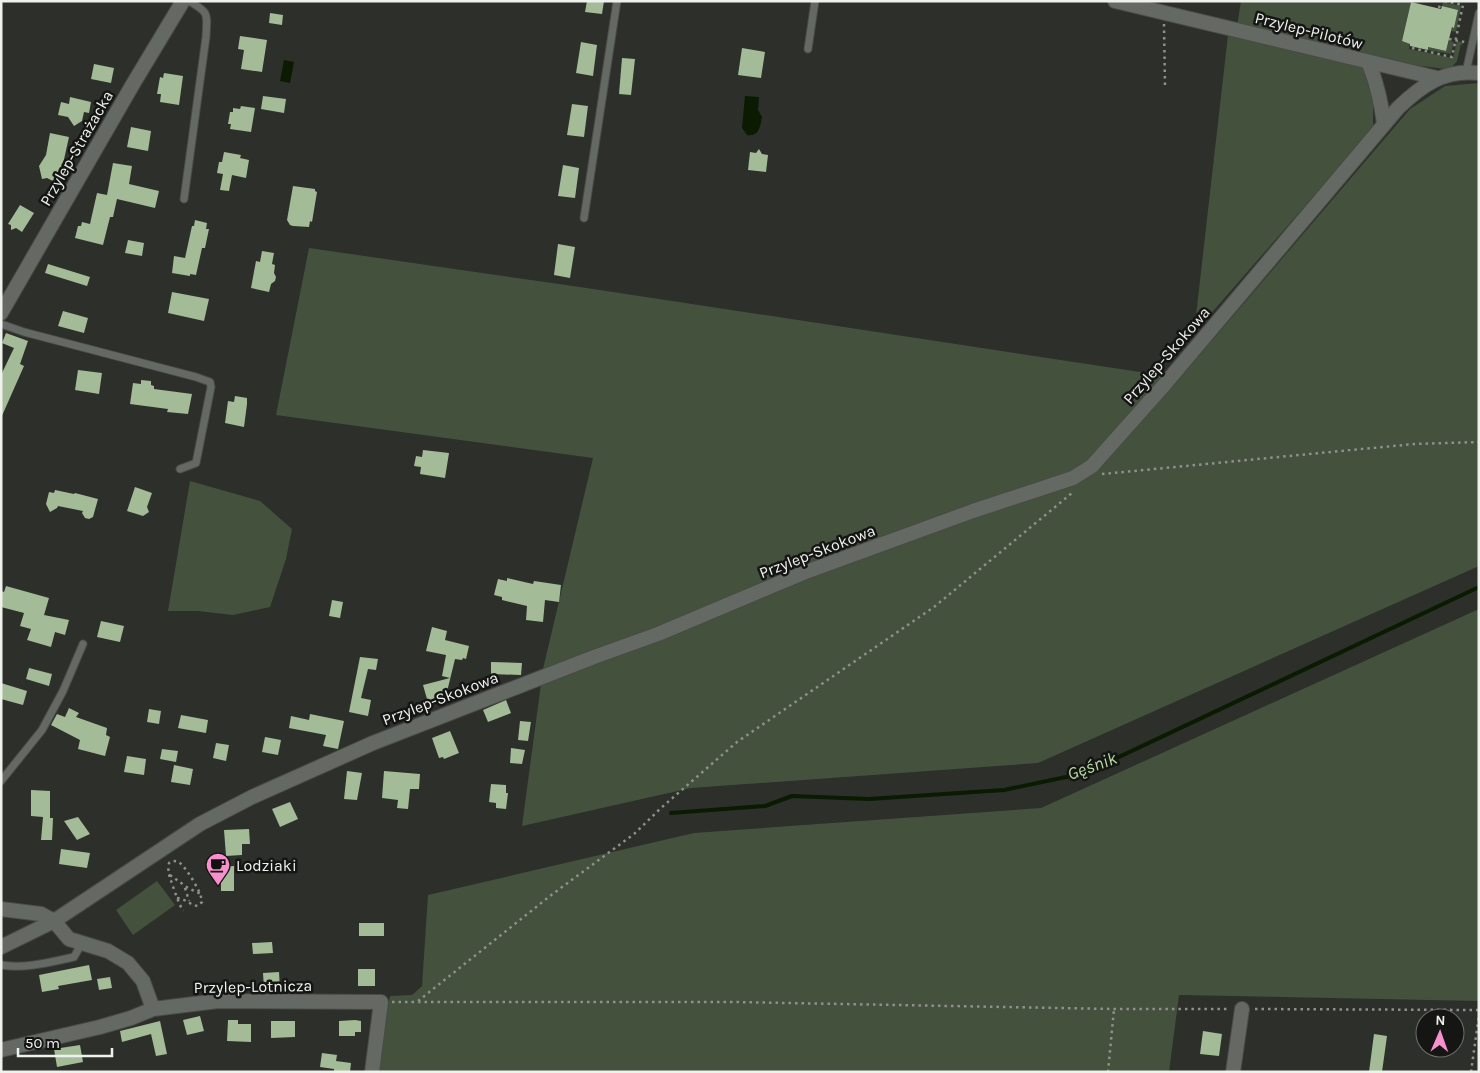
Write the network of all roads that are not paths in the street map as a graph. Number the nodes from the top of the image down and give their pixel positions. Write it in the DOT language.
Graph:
graph roads {
  1 [pos="183,1"];
  2 [pos="189,1"];
  3 [pos="617,1"];
  4 [pos="815,1"];
  5 [pos="1115,1"];
  6 [pos="1479,13"];
  7 [pos="808,49"];
  8 [pos="1368,62"];
  9 [pos="1473,72"];
  10 [pos="1437,78"];
  11 [pos="1384,124"];
  12 [pos="184,199"];
  13 [pos="584,218"];
  14 [pos="1,313"];
  15 [pos="1,324"];
  16 [pos="180,469"];
  17 [pos="83,644"];
  18 [pos="1,781"];
  19 [pos="1,909"];
  20 [pos="54,921"];
  21 [pos="82,943"];
  22 [pos="1,947"];
  23 [pos="1,966"];
  24 [pos="153,1009"];
  25 [pos="1242,1009"];
  26 [pos="1,1050"];
  27 [pos="372,1072"];
  28 [pos="1233,1072"];
  1 -- 14 [label="street, Przylep-Strażacka"];
  2 -- 12 [label="lane"];
  3 -- 13 [label="lane"];
  4 -- 7 [label="lane"];
  5 -- 8 [label="street, Przylep-Pilotów"];
  6 -- 9 [label="lane"];
  8 -- 10 [label="street, Przylep-Pilotów"];
  8 -- 11 [label="street"];
  9 -- 10 [label="street, Przylep-Skokowa"];
  10 -- 11 [label="street, Przylep-Skokowa"];
  11 -- 20 [label="street, Przylep-Skokowa"];
  15 -- 16 [label="lane"];
  17 -- 18 [label="lane"];
  19 -- 20 [label="street"];
  20 -- 21 [label="street"];
  20 -- 22 [label="street, Przylep-Skokowa"];
  21 -- 23 [label="lane"];
  21 -- 24 [label="street"];
  24 -- 26 [label="street, Przylep-Lotnicza"];
  24 -- 27 [label="street, Przylep-Lotnicza"];
  25 -- 28 [label="street"];
}
